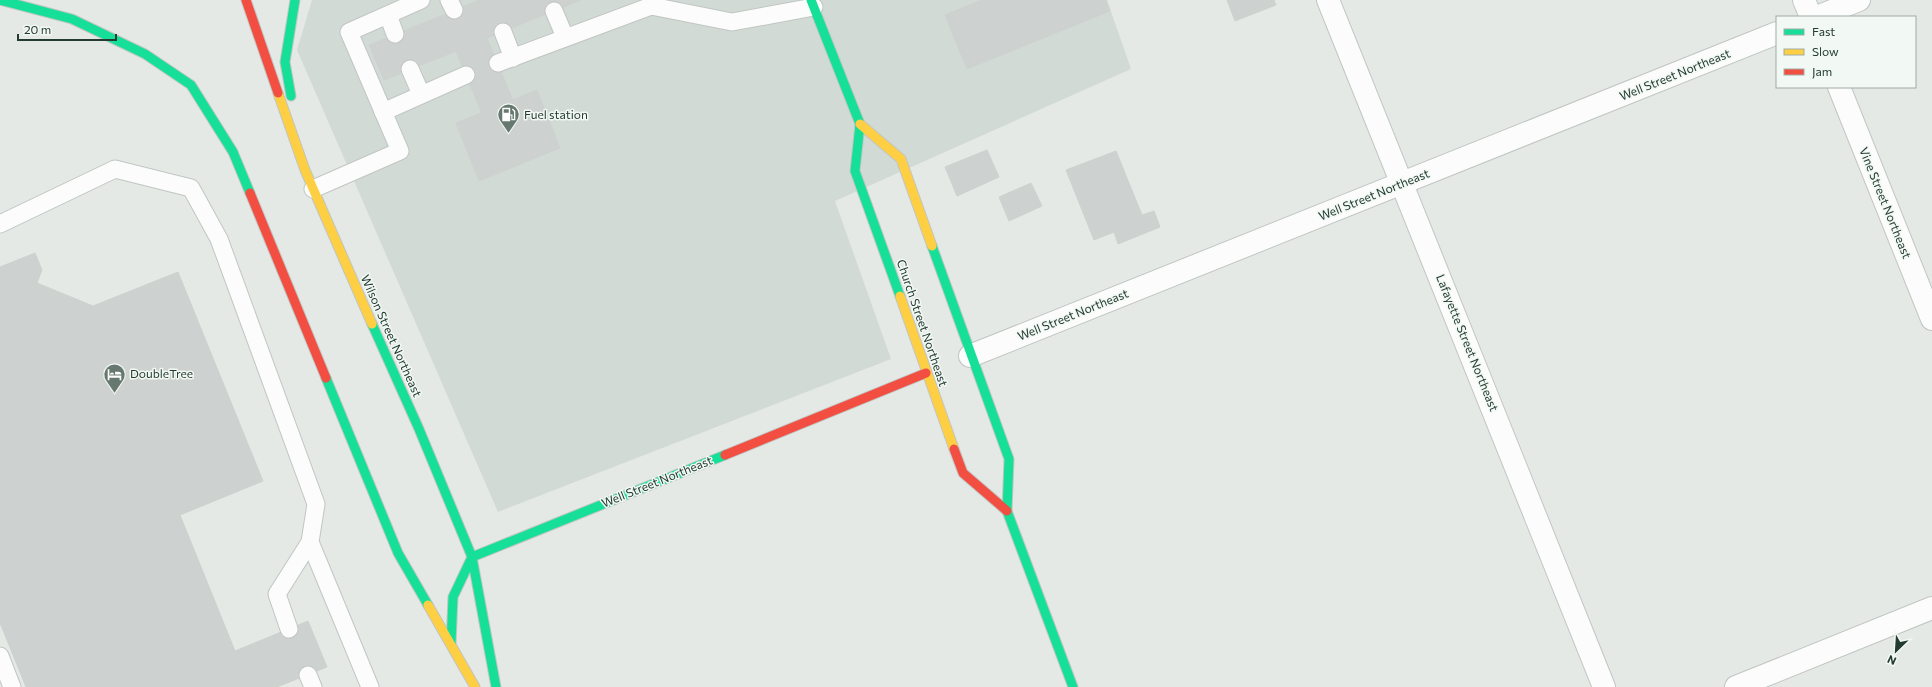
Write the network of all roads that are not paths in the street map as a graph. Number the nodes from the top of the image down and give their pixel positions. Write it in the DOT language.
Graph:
graph roads {
  1 [pos="0,0"];
  2 [pos="246,0"];
  3 [pos="295,0"];
  4 [pos="421,0"];
  5 [pos="1328,0"];
  6 [pos="1804,0"];
  7 [pos="1859,0"];
  8 [pos="650,3"];
  9 [pos="813,4"];
  10 [pos="554,11"];
  11 [pos="388,15"];
  12 [pos="1811,16"];
  13 [pos="1819,16"];
  14 [pos="503,32"];
  15 [pos="1776,33"];
  16 [pos="395,34"];
  17 [pos="565,38"];
  18 [pos="410,69"];
  19 [pos="466,75"];
  20 [pos="1839,88"];
  21 [pos="421,94"];
  22 [pos="383,112"];
  23 [pos="860,124"];
  24 [pos="305,170"];
  25 [pos="1403,184"];
  26 [pos="313,189"];
  27 [pos="0,224"];
  28 [pos="1932,319"];
  29 [pos="970,356"];
  30 [pos="926,373"];
  31 [pos="1007,511"];
  32 [pos="310,542"];
  33 [pos="472,557"];
  34 [pos="1932,608"];
  35 [pos="289,629"];
  36 [pos="451,644"];
  37 [pos="0,656"];
  38 [pos="12,687"];
  39 [pos="370,687"];
  40 [pos="475,687"];
  41 [pos="496,687"];
  42 [pos="1073,687"];
  43 [pos="1604,687"];
  44 [pos="1736,687"];
  1 -- 36 [label="main road"];
  2 -- 24 [label="main road, Wilson Street Northeast"];
  3 -- 24 [label="main road"];
  4 -- 11 [label="lane"];
  5 -- 25 [label="street, Lafayette Street Northeast"];
  6 -- 12 [label="street"];
  7 -- 13 [label="street"];
  8 -- 9 [label="lane"];
  8 -- 17 [label="lane"];
  9 -- 23 [label="main road, Church Street Northeast"];
  10 -- 17 [label="lane"];
  11 -- 16 [label="lane"];
  11 -- 22 [label="lane"];
  14 -- 17 [label="lane"];
  15 -- 25 [label="street, Well Street Northeast"];
  18 -- 21 [label="lane"];
  19 -- 21 [label="lane"];
  20 -- 28 [label="street, Vine Street Northeast"];
  21 -- 22 [label="lane"];
  22 -- 26 [label="lane"];
  23 -- 29 [label="main road, Church Street Northeast"];
  23 -- 30 [label="main road, Church Street Northeast"];
  24 -- 26 [label="main road, Wilson Street Northeast"];
  25 -- 29 [label="street, Well Street Northeast"];
  25 -- 43 [label="street, Lafayette Street Northeast"];
  26 -- 33 [label="main road, Wilson Street Northeast"];
  27 -- 32 [label="lane"];
  29 -- 31 [label="main road, Church Street Northeast"];
  30 -- 31 [label="main road, Church Street Northeast"];
  30 -- 33 [label="main road, Well Street Northeast"];
  31 -- 42 [label="main road, Church Street Northeast"];
  32 -- 35 [label="lane"];
  32 -- 39 [label="lane"];
  33 -- 36 [label="main road"];
  33 -- 41 [label="main road, Wilson Street Northeast"];
  34 -- 44 [label="street"];
  36 -- 40 [label="main road"];
  37 -- 38 [label="lane"];
}
